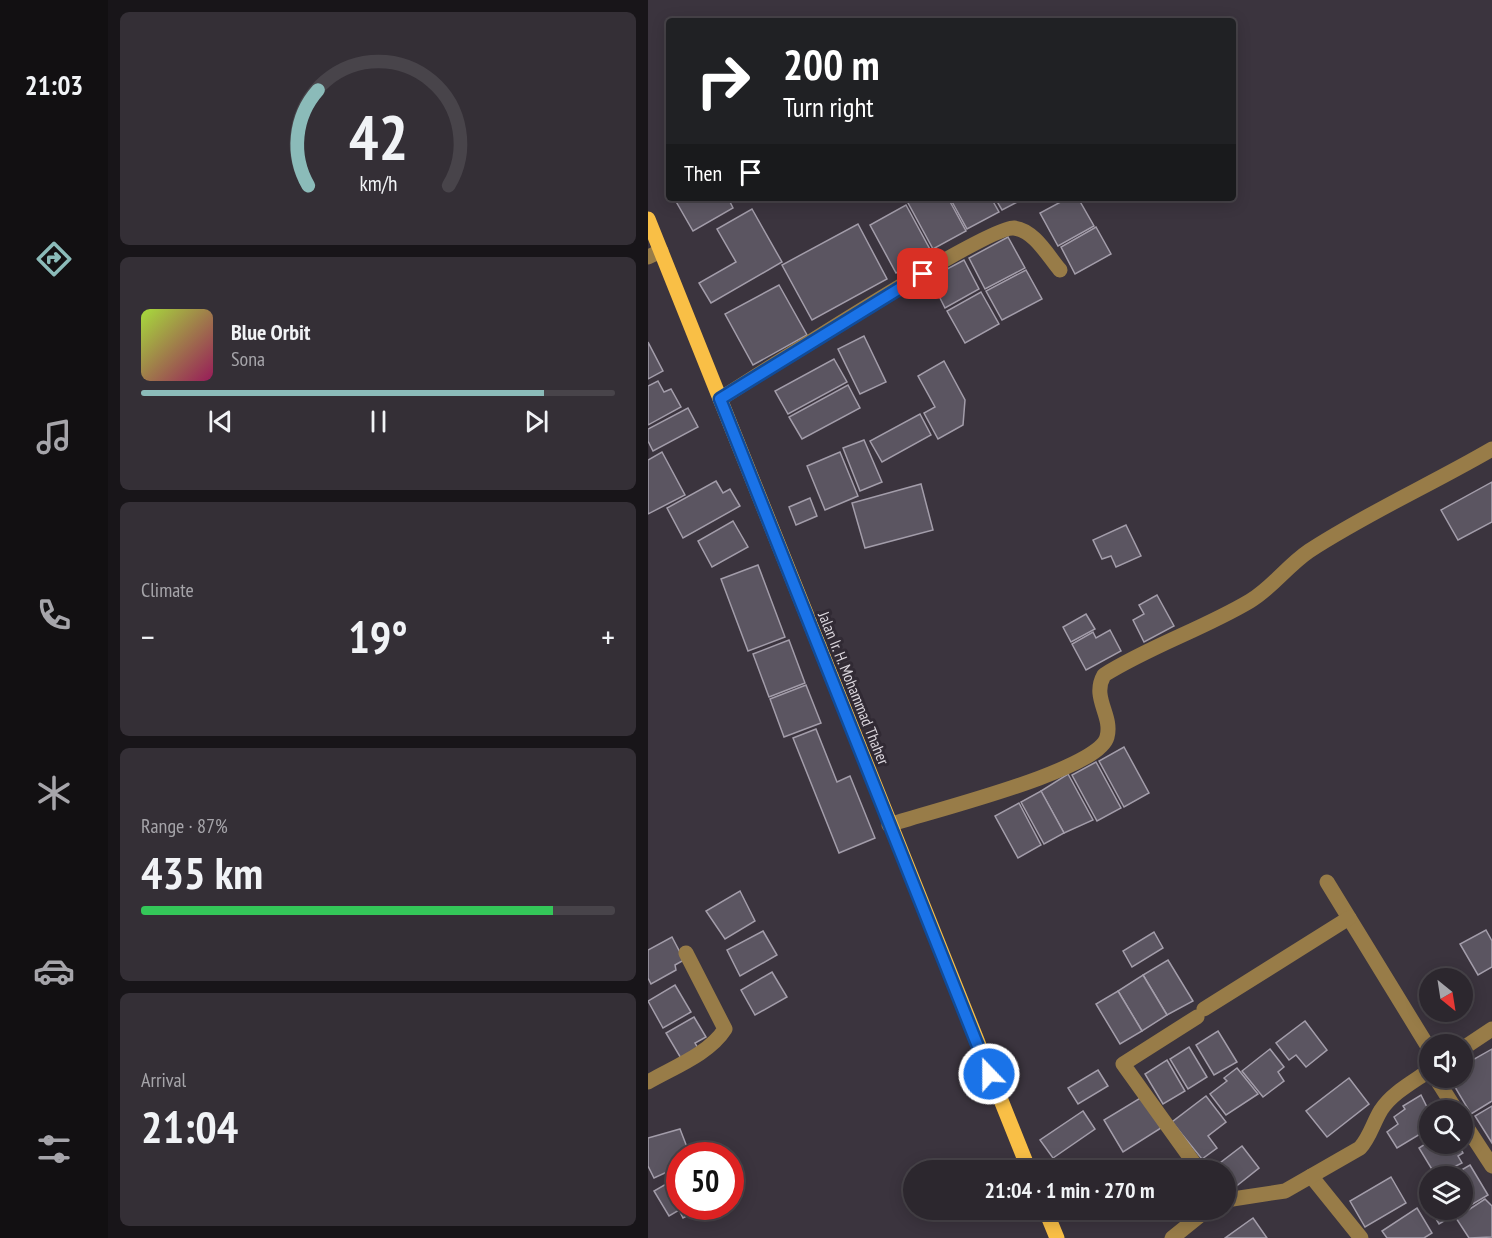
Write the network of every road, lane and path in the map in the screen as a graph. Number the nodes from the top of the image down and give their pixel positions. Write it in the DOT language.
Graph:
graph roads {
  1 [pos="648,219"];
  2 [pos="654,254"];
  3 [pos="1060,270"];
  4 [pos="720,399"];
  5 [pos="1492,449"];
  6 [pos="889,825"];
  7 [pos="1327,882"];
  8 [pos="1349,918"];
  9 [pos="686,953"];
  10 [pos="1492,1029"];
  11 [pos="1420,1034"];
  12 [pos="1473,1042"];
  13 [pos="1419,1078"];
  14 [pos="648,1082"];
  15 [pos="1473,1137"];
  16 [pos="1025,1160"];
  17 [pos="1192,1160"];
  18 [pos="1492,1166"];
  19 [pos="1311,1176"];
  20 [pos="1236,1198"];
  21 [pos="1050,1220"];
  22 [pos="1194,1220"];
  23 [pos="1057,1238"];
  24 [pos="1172,1238"];
  25 [pos="1361,1238"];
  1 -- 2 [label="main road, Jalan Ir. H. Mohammad Thaher"];
  2 -- 4 [label="main road, Jalan Ir. H. Mohammad Thaher"];
  3 -- 4 [label="street"];
  4 -- 6 [label="main road, Jalan Ir. H. Mohammad Thaher"];
  5 -- 6 [label="street"];
  6 -- 16 [label="main road, Jalan Ir. H. Mohammad Thaher"];
  7 -- 8 [label="street"];
  8 -- 11 [label="street"];
  8 -- 17 [label="street"];
  9 -- 14 [label="street"];
  10 -- 12 [label="street"];
  13 -- 19 [label="street"];
  15 -- 18 [label="street"];
  19 -- 20 [label="street"];
  19 -- 25 [label="street"];
  21 -- 23 [label="main road"];
  22 -- 24 [label="street"];
}
